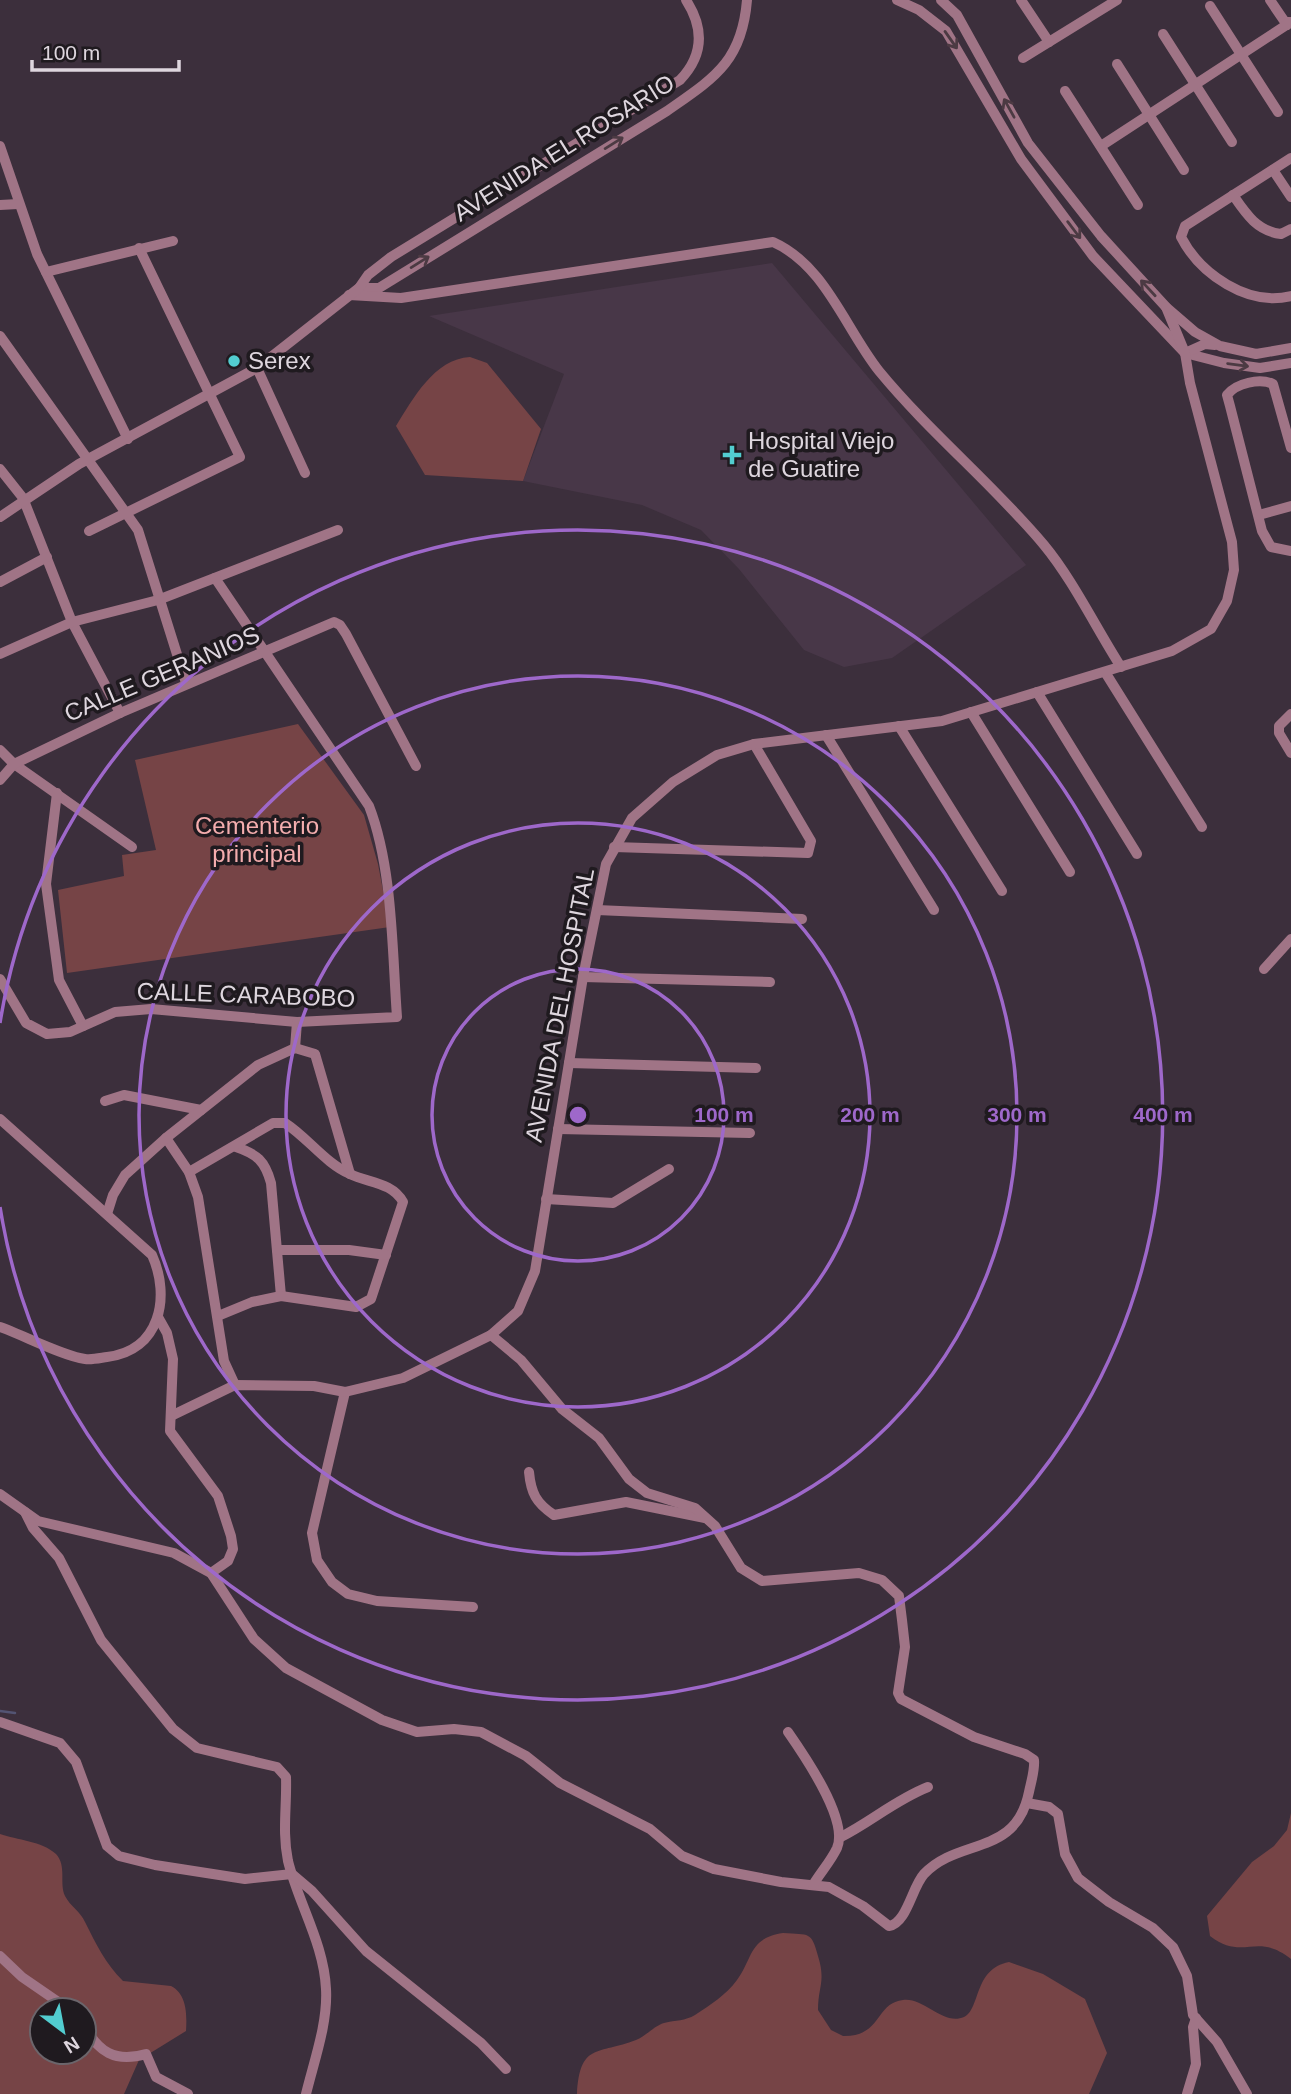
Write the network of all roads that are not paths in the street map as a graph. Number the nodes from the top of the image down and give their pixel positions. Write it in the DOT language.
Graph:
graph roads {
  1 [pos="685,0"];
  2 [pos="698,0"];
  3 [pos="747,0"];
  4 [pos="897,0"];
  5 [pos="941,0"];
  6 [pos="1021,0"];
  7 [pos="1117,0"];
  8 [pos="1270,0"];
  9 [pos="1210,6"];
  10 [pos="694,14"];
  11 [pos="1290,22"];
  12 [pos="1163,34"];
  13 [pos="1049,42"];
  14 [pos="1241,55"];
  15 [pos="1023,58"];
  16 [pos="1117,64"];
  17 [pos="1195,85"];
  18 [pos="1065,92"];
  19 [pos="1278,112"];
  20 [pos="1149,114"];
  21 [pos="1232,142"];
  22 [pos="0,146"];
  23 [pos="1101,146"];
  24 [pos="1291,158"];
  25 [pos="1184,170"];
  26 [pos="1273,170"];
  27 [pos="1233,195"];
  28 [pos="1291,197"];
  29 [pos="18,204"];
  30 [pos="0,205"];
  31 [pos="1138,205"];
  32 [pos="1291,229"];
  33 [pos="173,241"];
  34 [pos="139,248"];
  35 [pos="46,272"];
  36 [pos="359,288"];
  37 [pos="349,295"];
  38 [pos="1291,296"];
  39 [pos="1166,307"];
  40 [pos="0,336"];
  41 [pos="1220,346"];
  42 [pos="1291,348"];
  43 [pos="1185,353"];
  44 [pos="1291,363"];
  45 [pos="257,368"];
  46 [pos="208,393"];
  47 [pos="128,439"];
  48 [pos="1291,448"];
  49 [pos="88,459"];
  50 [pos="0,469"];
  51 [pos="305,472"];
  52 [pos="23,498"];
  53 [pos="1291,506"];
  54 [pos="127,512"];
  55 [pos="1259,515"];
  56 [pos="0,517"];
  57 [pos="338,530"];
  58 [pos="89,531"];
  59 [pos="1291,551"];
  60 [pos="47,557"];
  61 [pos="215,578"];
  62 [pos="0,582"];
  63 [pos="158,600"];
  64 [pos="72,622"];
  65 [pos="265,653"];
  66 [pos="0,654"];
  67 [pos="1121,667"];
  68 [pos="1105,672"];
  69 [pos="187,683"];
  70 [pos="1037,692"];
  71 [pos="971,712"];
  72 [pos="120,713"];
  73 [pos="1291,713"];
  74 [pos="899,726"];
  75 [pos="826,735"];
  76 [pos="754,744"];
  77 [pos="0,750"];
  78 [pos="1291,753"];
  79 [pos="14,764"];
  80 [pos="416,766"];
  81 [pos="0,780"];
  82 [pos="57,793"];
  83 [pos="1202,827"];
  84 [pos="132,847"];
  85 [pos="614,847"];
  86 [pos="1138,854"];
  87 [pos="1070,872"];
  88 [pos="1002,891"];
  89 [pos="597,909"];
  90 [pos="934,910"];
  91 [pos="802,919"];
  92 [pos="1291,939"];
  93 [pos="1264,969"];
  94 [pos="583,977"];
  95 [pos="0,979"];
  96 [pos="770,982"];
  97 [pos="297,1023"];
  98 [pos="83,1026"];
  99 [pos="295,1048"];
  100 [pos="569,1063"];
  101 [pos="756,1068"];
  102 [pos="105,1101"];
  103 [pos="201,1111"];
  104 [pos="0,1119"];
  105 [pos="558,1129"];
  106 [pos="750,1133"];
  107 [pos="166,1138"];
  108 [pos="236,1147"];
  109 [pos="669,1169"];
  110 [pos="189,1172"];
  111 [pos="350,1174"];
  112 [pos="546,1199"];
  113 [pos="107,1214"];
  114 [pos="277,1250"];
  115 [pos="386,1255"];
  116 [pos="281,1296"];
  117 [pos="218,1316"];
  118 [pos="158,1317"];
  119 [pos="0,1327"];
  120 [pos="491,1335"];
  121 [pos="235,1385"];
  122 [pos="345,1392"];
  123 [pos="171,1416"];
  124 [pos="529,1472"];
  125 [pos="0,1494"];
  126 [pos="25,1511"];
  127 [pos="706,1518"];
  128 [pos="211,1573"];
  129 [pos="473,1606"];
  130 [pos="0,1721"];
  131 [pos="788,1732"];
  132 [pos="928,1787"];
  133 [pos="1027,1803"];
  134 [pos="839,1838"];
  135 [pos="292,1874"];
  136 [pos="813,1885"];
  137 [pos="0,1955"];
  138 [pos="50,1996"];
  139 [pos="1196,2018"];
  140 [pos="98,2046"];
  141 [pos="506,2069"];
  142 [pos="188,2094"];
  143 [pos="306,2094"];
  144 [pos="1187,2094"];
  145 [pos="1247,2094"];
  1 -- 10 [label="street, AVENIDA EL ROSARIO"];
  2 -- 10 [label="street, AVENIDA EL ROSARIO"];
  36 -- 3 [label="street, AVENIDA EL ROSARIO, one-way"];
  4 -- 43 [label="street, one-way"];
  39 -- 5 [label="street, one-way"];
  6 -- 13 [label="street"];
  7 -- 13 [label="street"];
  8 -- 11 [label="street"];
  9 -- 14 [label="street"];
  10 -- 36 [label="street, AVENIDA EL ROSARIO"];
  11 -- 14 [label="street"];
  12 -- 17 [label="street"];
  13 -- 15 [label="street"];
  14 -- 17 [label="street"];
  14 -- 19 [label="street"];
  16 -- 20 [label="street"];
  17 -- 20 [label="street"];
  17 -- 21 [label="street"];
  18 -- 23 [label="street"];
  20 -- 23 [label="street"];
  20 -- 25 [label="street"];
  22 -- 29 [label="street"];
  23 -- 31 [label="street"];
  24 -- 26 [label="street"];
  26 -- 27 [label="street"];
  26 -- 28 [label="street"];
  27 -- 32 [label="street"];
  27 -- 38 [label="street"];
  29 -- 30 [label="street"];
  29 -- 35 [label="street"];
  33 -- 34 [label="street"];
  34 -- 35 [label="street"];
  34 -- 46 [label="street"];
  35 -- 47 [label="street"];
  36 -- 37 [label="street, AVENIDA EL ROSARIO"];
  37 -- 45 [label="street, AVENIDA EL ROSARIO"];
  37 -- 67 [label="street"];
  39 -- 41 [label="street"];
  39 -- 43 [label="street, AVENIDA DEL HOSPITAL"];
  40 -- 49 [label="street"];
  41 -- 42 [label="street"];
  41 -- 43 [label="street"];
  43 -- 44 [label="street, one-way"];
  43 -- 67 [label="street, AVENIDA DEL HOSPITAL"];
  45 -- 46 [label="street, AVENIDA EL ROSARIO"];
  45 -- 51 [label="street"];
  46 -- 47 [label="street, AVENIDA EL ROSARIO"];
  46 -- 54 [label="street"];
  47 -- 49 [label="street, AVENIDA EL ROSARIO"];
  48 -- 55 [label="street"];
  49 -- 52 [label="street, AVENIDA EL ROSARIO"];
  49 -- 54 [label="street"];
  50 -- 52 [label="street"];
  52 -- 56 [label="street, AVENIDA EL ROSARIO"];
  52 -- 60 [label="street"];
  53 -- 55 [label="street"];
  54 -- 58 [label="street"];
  54 -- 63 [label="street"];
  55 -- 59 [label="street"];
  57 -- 61 [label="street"];
  60 -- 62 [label="street"];
  60 -- 64 [label="street"];
  61 -- 63 [label="street"];
  61 -- 65 [label="street"];
  63 -- 64 [label="street"];
  63 -- 69 [label="street"];
  64 -- 66 [label="street"];
  64 -- 72 [label="street"];
  65 -- 69 [label="street, CALLE GERANIOS"];
  65 -- 80 [label="street, CALLE GERANIOS"];
  65 -- 97 [label="street, CALLE CARABOBO"];
  67 -- 68 [label="street, AVENIDA DEL HOSPITAL"];
  68 -- 70 [label="street, AVENIDA DEL HOSPITAL"];
  68 -- 83 [label="street"];
  69 -- 72 [label="street, CALLE GERANIOS"];
  70 -- 71 [label="street, AVENIDA DEL HOSPITAL"];
  70 -- 86 [label="street"];
  71 -- 74 [label="street, AVENIDA DEL HOSPITAL"];
  71 -- 87 [label="street"];
  72 -- 79 [label="street, CALLE GERANIOS"];
  73 -- 78 [label="street"];
  74 -- 75 [label="street, AVENIDA DEL HOSPITAL"];
  74 -- 88 [label="street"];
  75 -- 76 [label="street, AVENIDA DEL HOSPITAL"];
  75 -- 90 [label="street"];
  76 -- 85 [label="street, AVENIDA DEL HOSPITAL"];
  76 -- 85 [label="street"];
  77 -- 79 [label="street"];
  79 -- 81 [label="street"];
  79 -- 82 [label="street"];
  82 -- 84 [label="street"];
  82 -- 98 [label="street"];
  85 -- 89 [label="street, AVENIDA DEL HOSPITAL"];
  89 -- 91 [label="street"];
  89 -- 94 [label="street, AVENIDA DEL HOSPITAL"];
  92 -- 93 [label="street"];
  94 -- 96 [label="street"];
  94 -- 100 [label="street, AVENIDA DEL HOSPITAL"];
  95 -- 98 [label="street, CALLE CARABOBO"];
  97 -- 98 [label="street, CALLE CARABOBO"];
  97 -- 99 [label="street"];
  99 -- 103 [label="street"];
  99 -- 111 [label="street"];
  100 -- 101 [label="street"];
  100 -- 105 [label="street, AVENIDA DEL HOSPITAL"];
  102 -- 103 [label="street"];
  103 -- 107 [label="street"];
  104 -- 113 [label="street"];
  105 -- 106 [label="street"];
  105 -- 112 [label="street, AVENIDA DEL HOSPITAL"];
  107 -- 110 [label="street"];
  107 -- 113 [label="street"];
  108 -- 110 [label="street"];
  108 -- 111 [label="street"];
  108 -- 114 [label="street"];
  109 -- 112 [label="street"];
  110 -- 117 [label="street"];
  111 -- 115 [label="street"];
  112 -- 120 [label="street, AVENIDA DEL HOSPITAL"];
  113 -- 118 [label="street"];
  114 -- 115 [label="street"];
  114 -- 116 [label="street"];
  115 -- 116 [label="street"];
  116 -- 117 [label="street"];
  117 -- 121 [label="street"];
  118 -- 119 [label="street"];
  118 -- 123 [label="street"];
  120 -- 122 [label="street, AVENIDA DEL HOSPITAL"];
  120 -- 127 [label="street"];
  121 -- 122 [label="street, AVENIDA DEL HOSPITAL"];
  121 -- 123 [label="street, AVENIDA DEL HOSPITAL"];
  122 -- 129 [label="street"];
  123 -- 128 [label="street"];
  124 -- 127 [label="street"];
  125 -- 126 [label="street"];
  126 -- 128 [label="street"];
  126 -- 135 [label="street"];
  127 -- 133 [label="street"];
  128 -- 136 [label="street"];
  130 -- 135 [label="street"];
  131 -- 134 [label="street"];
  132 -- 134 [label="street"];
  133 -- 136 [label="street"];
  133 -- 139 [label="street"];
  134 -- 136 [label="street"];
  135 -- 141 [label="street"];
  135 -- 143 [label="street"];
  137 -- 138 [label="street"];
  139 -- 144 [label="street"];
  139 -- 145 [label="street"];
  140 -- 142 [label="street"];
}
